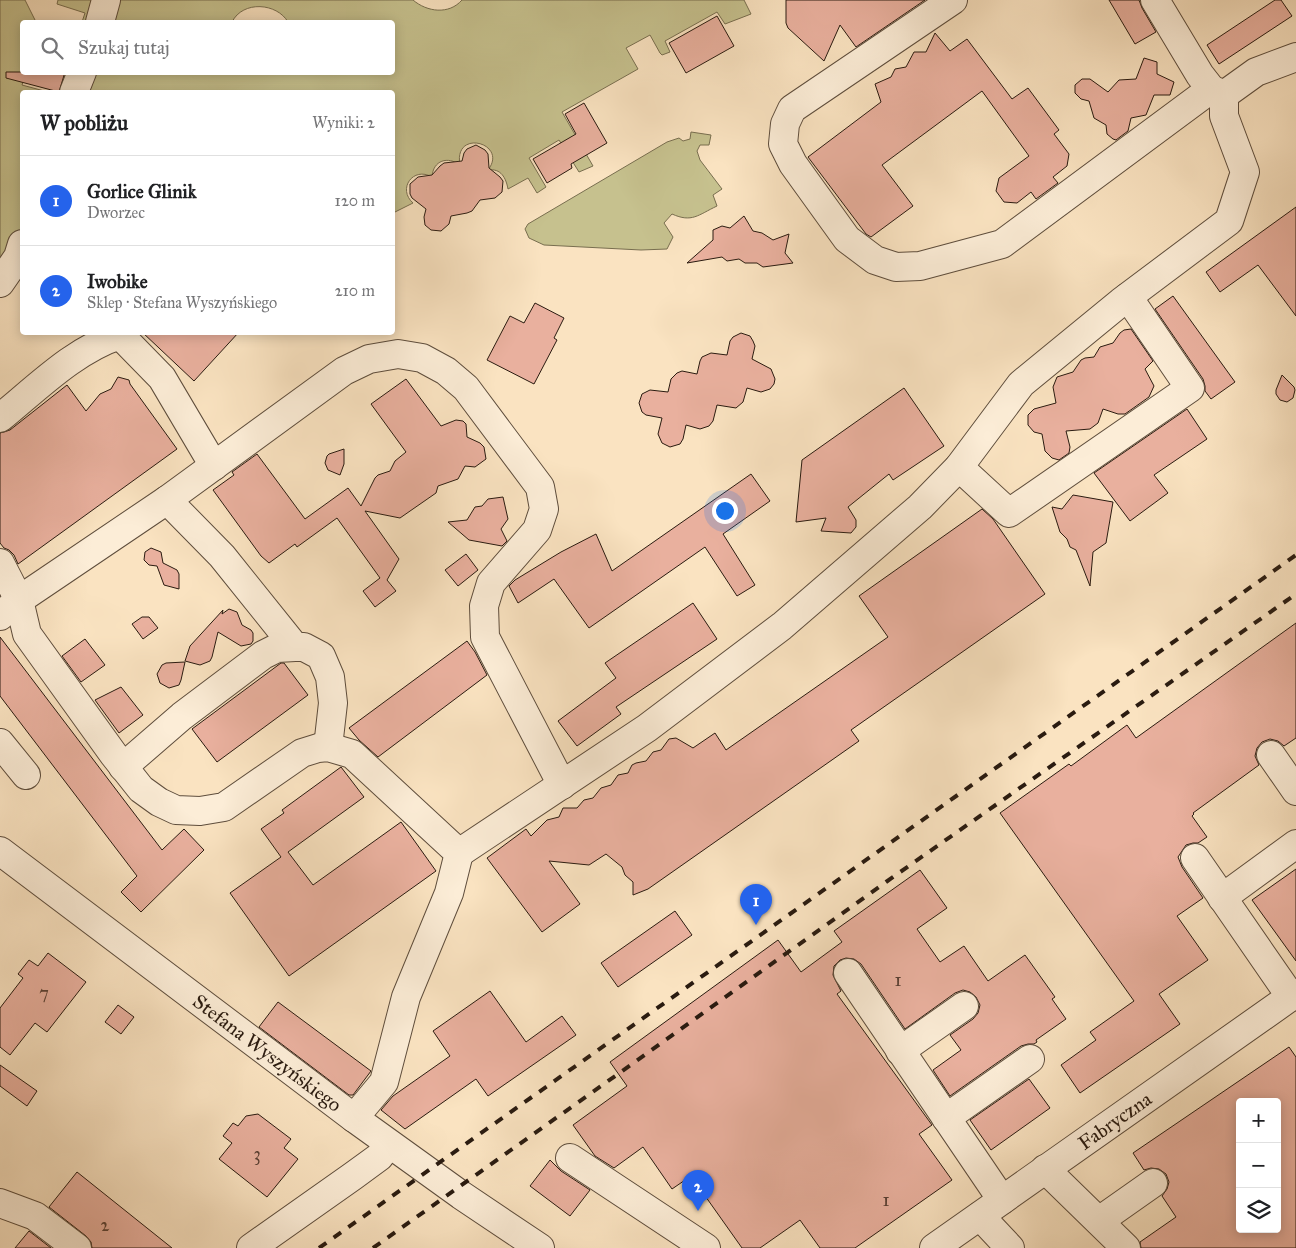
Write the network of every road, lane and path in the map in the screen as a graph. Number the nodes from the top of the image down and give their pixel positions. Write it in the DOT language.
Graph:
graph roads {
  1 [pos="106,0"];
  2 [pos="953,0"];
  3 [pos="1155,0"];
  4 [pos="101,20"];
  5 [pos="1296,57"];
  6 [pos="81,75"];
  7 [pos="75,90"];
  8 [pos="1217,92"];
  9 [pos="20,250"];
  10 [pos="0,283"];
  11 [pos="1128,297"];
  12 [pos="118,335"];
  13 [pos="121,335"];
  14 [pos="0,418"];
  15 [pos="214,466"];
  16 [pos="959,467"];
  17 [pos="167,500"];
  18 [pos="0,563"];
  19 [pos="10,608"];
  20 [pos="296,647"];
  21 [pos="0,743"];
  22 [pos="328,748"];
  23 [pos="1271,755"];
  24 [pos="123,767"];
  25 [pos="26,775"];
  26 [pos="562,784"];
  27 [pos="1296,791"];
  28 [pos="1296,844"];
  29 [pos="0,851"];
  30 [pos="459,853"];
  31 [pos="1195,858"];
  32 [pos="1222,898"];
  33 [pos="848,973"];
  34 [pos="1293,995"];
  35 [pos="964,1006"];
  36 [pos="900,1051"];
  37 [pos="1030,1059"];
  38 [pos="354,1118"];
  39 [pos="946,1118"];
  40 [pos="390,1144"];
  41 [pos="570,1158"];
  42 [pos="1046,1169"];
  43 [pos="1153,1183"];
  44 [pos="1002,1200"];
  45 [pos="0,1203"];
  46 [pos="980,1216"];
  47 [pos="1099,1222"];
  48 [pos="77,1248"];
  49 [pos="251,1248"];
  50 [pos="540,1248"];
  51 [pos="706,1248"];
  52 [pos="934,1248"];
  53 [pos="1010,1248"];
  54 [pos="1126,1248"];
  1 -- 4 [label="street"];
  2 -- 8 [label="street"];
  3 -- 8 [label="street"];
  5 -- 8 [label="street"];
  6 -- 7 [label="street"];
  8 -- 11 [label="street"];
  9 -- 10 [label="street"];
  11 -- 16 [label="street"];
  11 -- 16 [label="street"];
  12 -- 14 [label="street"];
  13 -- 15 [label="street"];
  15 -- 17 [label="street"];
  15 -- 26 [label="street"];
  16 -- 26 [label="street"];
  17 -- 19 [label="street"];
  17 -- 20 [label="street"];
  18 -- 19 [label="street"];
  19 -- 24 [label="street"];
  20 -- 22 [label="street"];
  20 -- 24 [label="street"];
  21 -- 25 [label="street"];
  22 -- 24 [label="street"];
  22 -- 30 [label="street"];
  23 -- 27 [label="street"];
  26 -- 30 [label="street"];
  28 -- 32 [label="street"];
  29 -- 38 [label="street, Stefana Wyszyńskiego"];
  30 -- 38 [label="street"];
  31 -- 32 [label="street"];
  32 -- 34 [label="street"];
  33 -- 36 [label="street"];
  34 -- 42 [label="street, Fabryczna"];
  35 -- 36 [label="street"];
  36 -- 39 [label="street"];
  37 -- 39 [label="street"];
  38 -- 40 [label="street, Stefana Wyszyńskiego"];
  39 -- 44 [label="street"];
  40 -- 49 [label="street"];
  40 -- 50 [label="street, Stefana Wyszyńskiego"];
  41 -- 51 [label="street"];
  42 -- 44 [label="street, Fabryczna"];
  42 -- 47 [label="street"];
  43 -- 47 [label="street"];
  44 -- 46 [label="street, Fabryczna"];
  45 -- 48 [label="street"];
  46 -- 52 [label="street, Fabryczna"];
  46 -- 53 [label="street"];
  47 -- 54 [label="street"];
}
